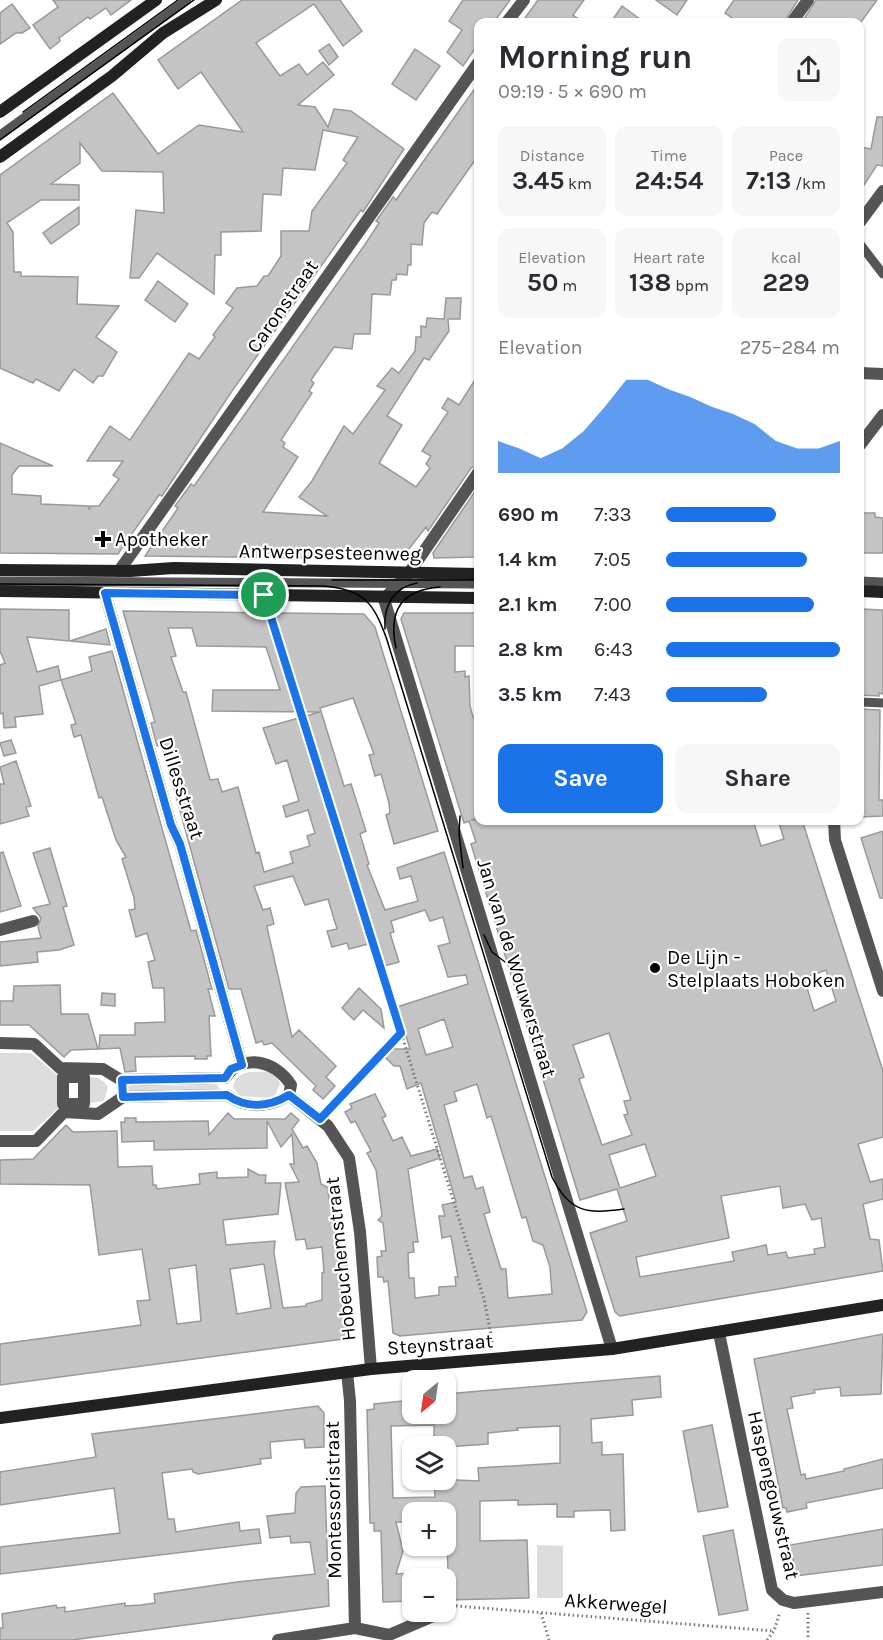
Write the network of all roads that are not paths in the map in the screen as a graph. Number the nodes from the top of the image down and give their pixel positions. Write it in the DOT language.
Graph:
graph roads {
  1 [pos="156,0"];
  2 [pos="187,0"];
  3 [pos="216,0"];
  4 [pos="524,0"];
  5 [pos="808,0"];
  6 [pos="510,18"];
  7 [pos="795,18"];
  8 [pos="474,69"];
  9 [pos="0,112"];
  10 [pos="0,135"];
  11 [pos="0,157"];
  12 [pos="883,191"];
  13 [pos="864,217"];
  14 [pos="864,249"];
  15 [pos="883,274"];
  16 [pos="864,372"];
  17 [pos="883,374"];
  18 [pos="883,415"];
  19 [pos="864,439"];
  20 [pos="474,478"];
  21 [pos="0,570"];
  22 [pos="119,571"];
  23 [pos="409,573"];
  24 [pos="474,574"];
  25 [pos="0,581"];
  26 [pos="864,581"];
  27 [pos="883,582"];
  28 [pos="399,584"];
  29 [pos="474,584"];
  30 [pos="0,591"];
  31 [pos="864,591"];
  32 [pos="883,592"];
  33 [pos="105,593"];
  34 [pos="474,598"];
  35 [pos="384,599"];
  36 [pos="864,702"];
  37 [pos="883,703"];
  38 [pos="833,825"];
  39 [pos="33,921"];
  40 [pos="0,930"];
  41 [pos="883,991"];
  42 [pos="0,1043"];
  43 [pos="242,1065"];
  44 [pos="225,1078"];
  45 [pos="122,1080"];
  46 [pos="227,1095"];
  47 [pos="289,1095"];
  48 [pos="123,1097"];
  49 [pos="0,1140"];
  50 [pos="883,1305"];
  51 [pos="719,1333"];
  52 [pos="612,1349"];
  53 [pos="371,1369"];
  54 [pos="347,1372"];
  55 [pos="0,1418"];
  56 [pos="883,1592"];
  57 [pos="418,1622"];
  58 [pos="355,1628"];
  59 [pos="278,1640"];
  1 -- 9 [label="street"];
  2 -- 10 [label="lane"];
  3 -- 11 [label="street"];
  4 -- 6 [label="street"];
  5 -- 7 [label="street"];
  8 -- 22 [label="street, Caronstraat"];
  12 -- 13 [label="street"];
  14 -- 15 [label="lane"];
  16 -- 17 [label="street"];
  18 -- 19 [label="street"];
  20 -- 23 [label="street"];
  21 -- 22 [label="street, Antwerpsesteenweg"];
  22 -- 23 [label="street, Antwerpsesteenweg"];
  23 -- 24 [label="street, Antwerpsesteenweg"];
  23 -- 28 [label="street"];
  25 -- 28 [label="lane"];
  26 -- 27 [label="lane"];
  28 -- 29 [label="lane"];
  28 -- 35 [label="street"];
  30 -- 33 [label="street"];
  31 -- 32 [label="street"];
  33 -- 35 [label="street"];
  33 -- 43 [label="street, Dillesstraat"];
  34 -- 35 [label="street"];
  35 -- 52 [label="street, Jan van de Wouwerstraat"];
  36 -- 37 [label="lane"];
  38 -- 41 [label="street"];
  39 -- 40 [label="street"];
  42 -- 45 [label="street"];
  43 -- 44 [label="street"];
  43 -- 47 [label="street"];
  44 -- 45 [label="street"];
  44 -- 46 [label="street"];
  45 -- 48 [label="street"];
  46 -- 47 [label="street"];
  46 -- 48 [label="street"];
  47 -- 53 [label="street, Hobeuchemstraat"];
  48 -- 49 [label="street"];
  50 -- 51 [label="street, Steynstraat"];
  51 -- 52 [label="street, Steynstraat"];
  51 -- 56 [label="street, Haspengouwstraat"];
  52 -- 53 [label="street, Steynstraat"];
  53 -- 54 [label="street, Steynstraat"];
  54 -- 55 [label="street, Steynstraat"];
  54 -- 58 [label="street, Montessoristraat"];
  57 -- 58 [label="street"];
  58 -- 59 [label="street"];
}
